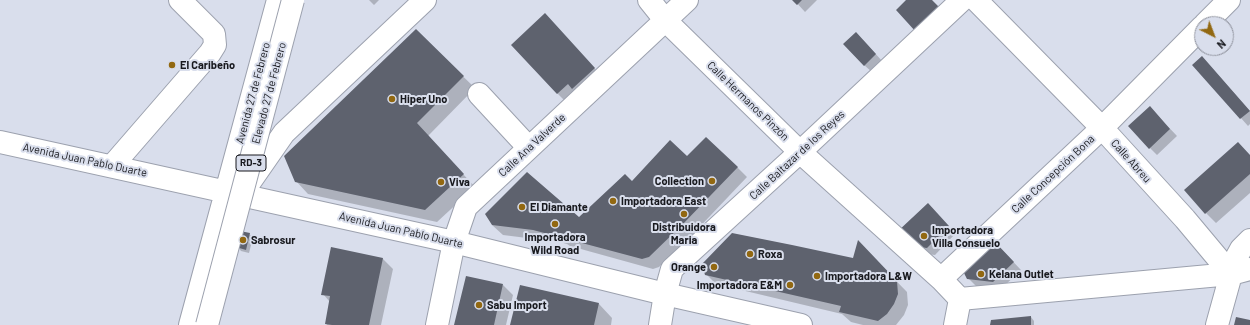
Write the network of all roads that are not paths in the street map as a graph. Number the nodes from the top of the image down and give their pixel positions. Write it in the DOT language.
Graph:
graph roads {
  1 [pos="180,0"];
  2 [pos="278,0"];
  3 [pos="293,0"];
  4 [pos="425,0"];
  5 [pos="649,0"];
  6 [pos="687,0"];
  7 [pos="962,0"];
  8 [pos="976,0"];
  9 [pos="1229,0"];
  10 [pos="1213,16"];
  11 [pos="665,20"];
  12 [pos="1194,35"];
  13 [pos="479,94"];
  14 [pos="1102,128"];
  15 [pos="0,142"];
  16 [pos="529,148"];
  17 [pos="800,152"];
  18 [pos="112,166"];
  19 [pos="234,193"];
  20 [pos="1250,240"];
  21 [pos="454,242"];
  22 [pos="1240,272"];
  23 [pos="941,279"];
  24 [pos="665,294"];
  25 [pos="960,299"];
  26 [pos="190,325"];
  27 [pos="207,325"];
  28 [pos="437,325"];
  29 [pos="660,325"];
  30 [pos="801,325"];
  31 [pos="955,325"];
  32 [pos="1218,325"];
  1 -- 18 [label="main road"];
  2 -- 19 [label="main road, Avenida 27 de Febrero / RD-3"];
  3 -- 27 [label="main road, Elevado 27 de Febrero / RD-3, bridge"];
  4 -- 19 [label="main road"];
  5 -- 11 [label="main road, Calle Hermanos Pinzón"];
  6 -- 11 [label="main road, Calle Ana Valverde"];
  7 -- 17 [label="main road, Calle Baltazar de los Reyes"];
  8 -- 14 [label="main road, Calle Abreu"];
  9 -- 10 [label="main road"];
  11 -- 16 [label="main road, Calle Ana Valverde"];
  11 -- 17 [label="main road, Calle Hermanos Pinzón"];
  12 -- 14 [label="main road, Calle Concepción Bona"];
  13 -- 16 [label="main road"];
  14 -- 22 [label="main road, Calle Abreu"];
  14 -- 23 [label="main road, Calle Concepción Bona"];
  15 -- 18 [label="main road, Avenida Juan Pablo Duarte"];
  16 -- 21 [label="main road, Calle Ana Valverde"];
  17 -- 23 [label="main road, Calle Hermanos Pinzón"];
  17 -- 24 [label="main road, Calle Baltazar de los Reyes"];
  18 -- 19 [label="main road, Avenida Juan Pablo Duarte"];
  19 -- 21 [label="main road, Avenida Juan Pablo Duarte"];
  19 -- 26 [label="main road, Avenida 27 de Febrero / RD-3"];
  20 -- 22 [label="main road"];
  21 -- 24 [label="main road, Avenida Juan Pablo Duarte"];
  21 -- 28 [label="main road, Calle Ana Valverde"];
  22 -- 25 [label="main road"];
  22 -- 32 [label="main road"];
  23 -- 25 [label="main road"];
  24 -- 29 [label="main road, Calle Baltazar de los Reyes"];
  24 -- 30 [label="main road, Avenida Juan Pablo Duarte"];
  25 -- 31 [label="main road"];
}
